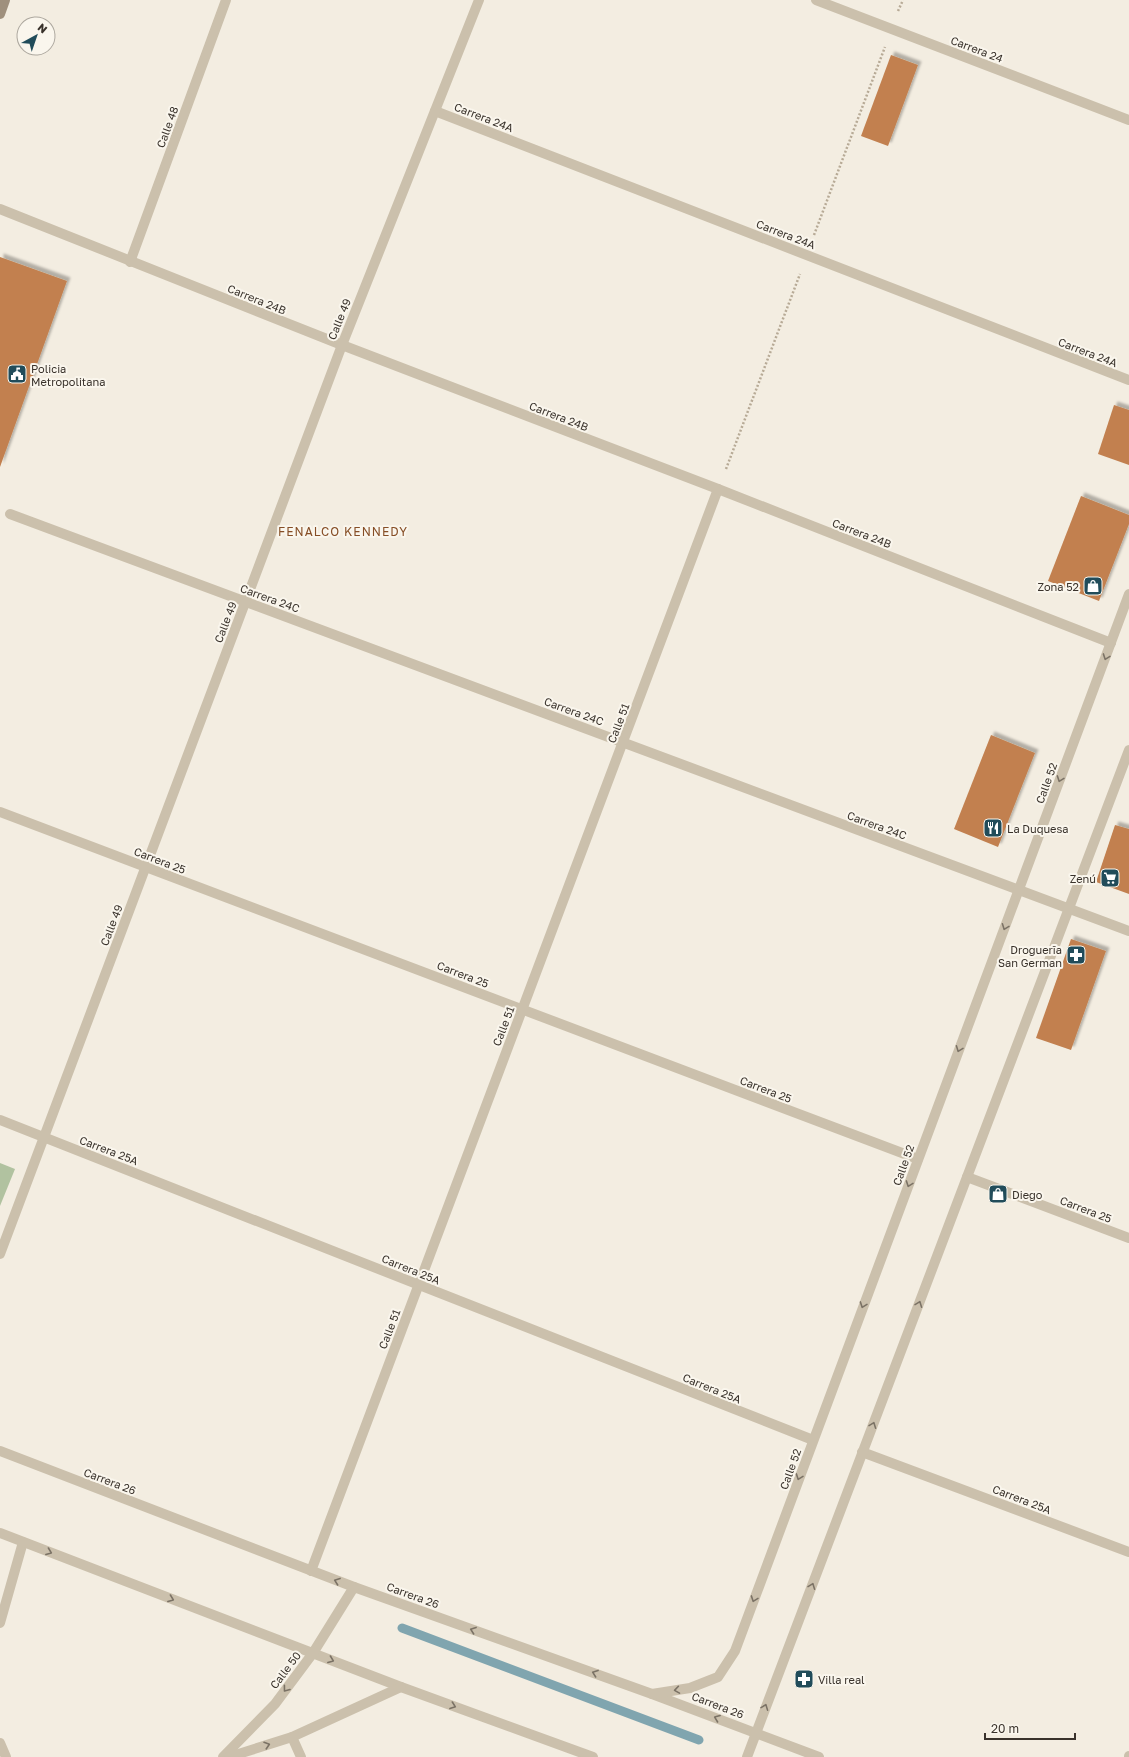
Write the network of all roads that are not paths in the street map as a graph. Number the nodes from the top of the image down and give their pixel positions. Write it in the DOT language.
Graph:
graph roads {
  1 [pos="5,0"];
  2 [pos="226,0"];
  3 [pos="479,0"];
  4 [pos="816,0"];
  5 [pos="0,14"];
  6 [pos="435,111"];
  7 [pos="1129,120"];
  8 [pos="0,209"];
  9 [pos="130,262"];
  10 [pos="342,345"];
  11 [pos="1129,380"];
  12 [pos="718,489"];
  13 [pos="10,514"];
  14 [pos="1129,594"];
  15 [pos="245,602"];
  16 [pos="1111,643"];
  17 [pos="623,742"];
  18 [pos="1129,750"];
  19 [pos="0,812"];
  20 [pos="145,867"];
  21 [pos="1018,890"];
  22 [pos="1069,909"];
  23 [pos="1129,931"];
  24 [pos="522,1009"];
  25 [pos="0,1120"];
  26 [pos="44,1137"];
  27 [pos="918,1159"];
  28 [pos="967,1176"];
  29 [pos="1129,1238"];
  30 [pos="0,1254"];
  31 [pos="419,1285"];
  32 [pos="813,1440"];
  33 [pos="0,1451"];
  34 [pos="862,1452"];
  35 [pos="0,1533"];
  36 [pos="23,1542"];
  37 [pos="1129,1552"];
  38 [pos="311,1571"];
  39 [pos="354,1587"];
  40 [pos="0,1623"];
  41 [pos="313,1653"];
  42 [pos="401,1687"];
  43 [pos="652,1694"];
  44 [pos="756,1733"];
  45 [pos="292,1737"];
  46 [pos="0,1743"];
  47 [pos="6,1757"];
  48 [pos="224,1757"];
  49 [pos="230,1757"];
  50 [pos="301,1757"];
  51 [pos="593,1757"];
  52 [pos="747,1757"];
  53 [pos="819,1757"];
  1 -- 5 [label="main road"];
  2 -- 9 [label="street, Calle 48"];
  3 -- 6 [label="street, Calle 49"];
  4 -- 7 [label="street, Carrera 24"];
  6 -- 10 [label="street, Calle 49"];
  6 -- 11 [label="street, Carrera 24A"];
  8 -- 9 [label="street, Carrera 24B"];
  9 -- 10 [label="street, Carrera 24B"];
  10 -- 12 [label="street, Carrera 24B"];
  10 -- 15 [label="street, Calle 49"];
  12 -- 16 [label="street, Carrera 24B"];
  12 -- 17 [label="street, Calle 51"];
  13 -- 15 [label="street, Carrera 24C"];
  14 -- 16 [label="street, Calle 52"];
  15 -- 17 [label="street, Carrera 24C"];
  15 -- 20 [label="street, Calle 49"];
  16 -- 21 [label="street, Calle 52, one-way"];
  17 -- 21 [label="street, Carrera 24C"];
  17 -- 24 [label="street, Calle 51"];
  18 -- 22 [label="street"];
  19 -- 20 [label="street, Carrera 25"];
  20 -- 24 [label="street, Carrera 25"];
  20 -- 26 [label="street, Calle 49"];
  21 -- 22 [label="street, Carrera 24C"];
  21 -- 27 [label="street, Calle 52, one-way"];
  22 -- 23 [label="street, Carrera 24C"];
  22 -- 28 [label="street"];
  24 -- 27 [label="street, Carrera 25"];
  24 -- 31 [label="street, Calle 51"];
  25 -- 26 [label="street, Carrera 25A"];
  26 -- 30 [label="street, Calle 49"];
  26 -- 31 [label="street, Carrera 25A"];
  27 -- 32 [label="street, Calle 52, one-way"];
  28 -- 29 [label="street, Carrera 25"];
  34 -- 28 [label="street, one-way"];
  31 -- 32 [label="street, Carrera 25A"];
  31 -- 38 [label="street, Calle 51"];
  32 -- 43 [label="street, Calle 52, one-way"];
  33 -- 38 [label="street, Carrera 26"];
  34 -- 37 [label="street, Carrera 25A"];
  44 -- 34 [label="street, one-way"];
  35 -- 36 [label="street"];
  36 -- 40 [label="street"];
  36 -- 41 [label="street, one-way"];
  39 -- 38 [label="street, Carrera 26, one-way"];
  39 -- 41 [label="street, Calle 50"];
  43 -- 39 [label="street, Carrera 26, one-way"];
  41 -- 42 [label="street, one-way"];
  41 -- 48 [label="street, Calle 50, one-way"];
  42 -- 45 [label="street"];
  42 -- 51 [label="street, one-way"];
  44 -- 43 [label="street, Carrera 26, one-way"];
  44 -- 52 [label="street"];
  44 -- 53 [label="street, Carrera 26"];
  49 -- 45 [label="street, one-way"];
  45 -- 50 [label="street"];
  46 -- 47 [label="street"];
}
